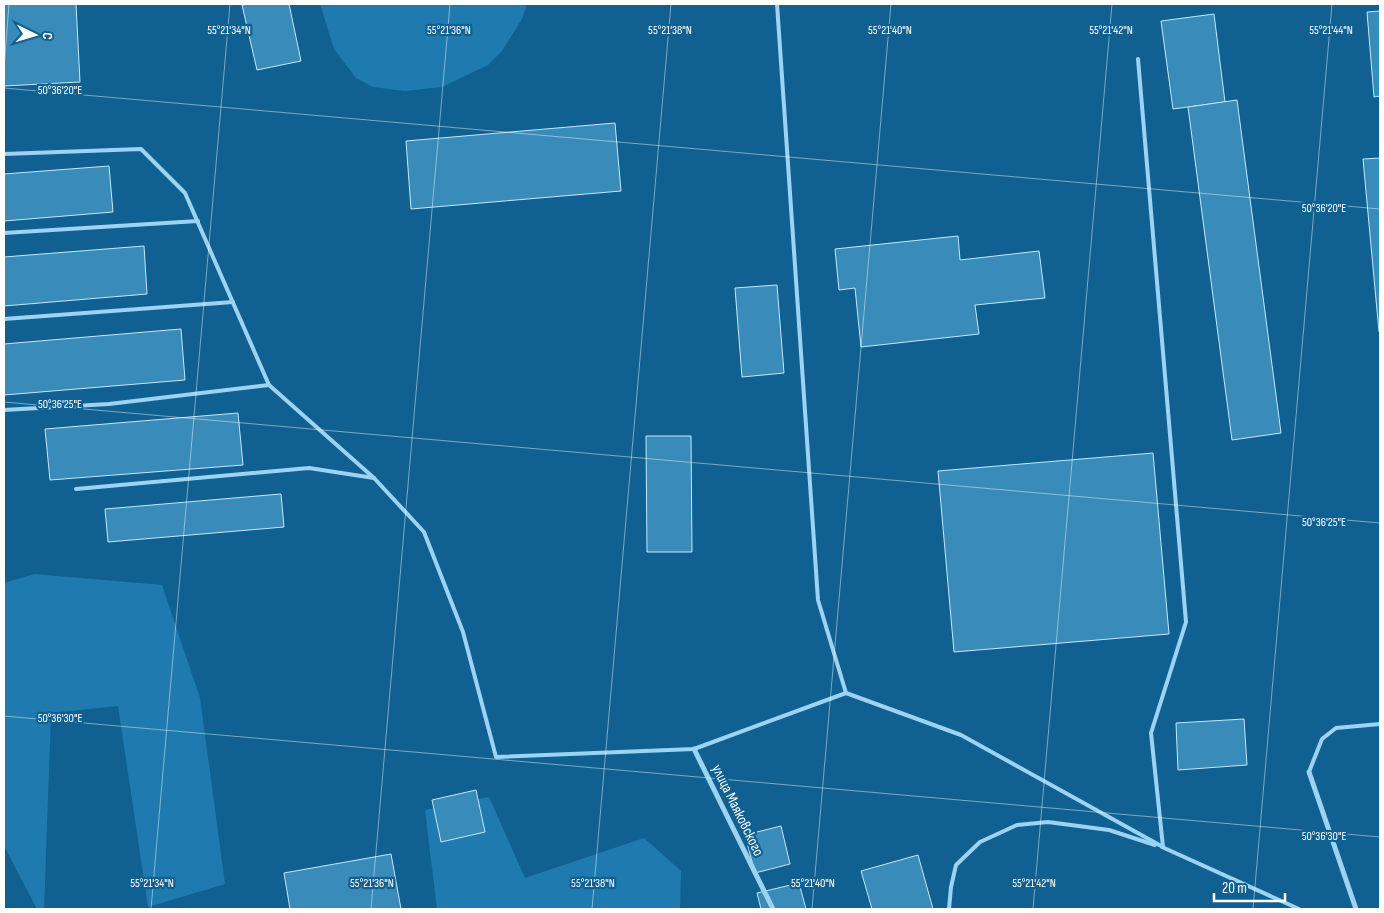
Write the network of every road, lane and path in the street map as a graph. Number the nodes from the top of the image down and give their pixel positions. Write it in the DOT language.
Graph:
graph roads {
  1 [pos="777,4"];
  2 [pos="1138,59"];
  3 [pos="4,154"];
  4 [pos="198,221"];
  5 [pos="4,233"];
  6 [pos="233,302"];
  7 [pos="4,319"];
  8 [pos="270,385"];
  9 [pos="4,410"];
  10 [pos="374,478"];
  11 [pos="76,489"];
  12 [pos="846,693"];
  13 [pos="1380,724"];
  14 [pos="694,749"];
  15 [pos="1310,772"];
  16 [pos="1163,847"];
  17 [pos="773,909"];
  18 [pos="949,909"];
  19 [pos="1299,909"];
  20 [pos="1356,909"];
  1 -- 12 [label="lane"];
  2 -- 16 [label="lane"];
  3 -- 4 [label="lane"];
  4 -- 5 [label="lane"];
  4 -- 6 [label="lane"];
  6 -- 7 [label="lane"];
  6 -- 8 [label="lane"];
  8 -- 9 [label="lane"];
  8 -- 10 [label="lane"];
  10 -- 11 [label="lane"];
  10 -- 14 [label="lane"];
  12 -- 14 [label="lane"];
  12 -- 16 [label="lane"];
  13 -- 15 [label="lane"];
  14 -- 17 [label="street, улица Маяковского"];
  15 -- 20 [label="street"];
  16 -- 18 [label="lane"];
  16 -- 19 [label="lane"];
}
